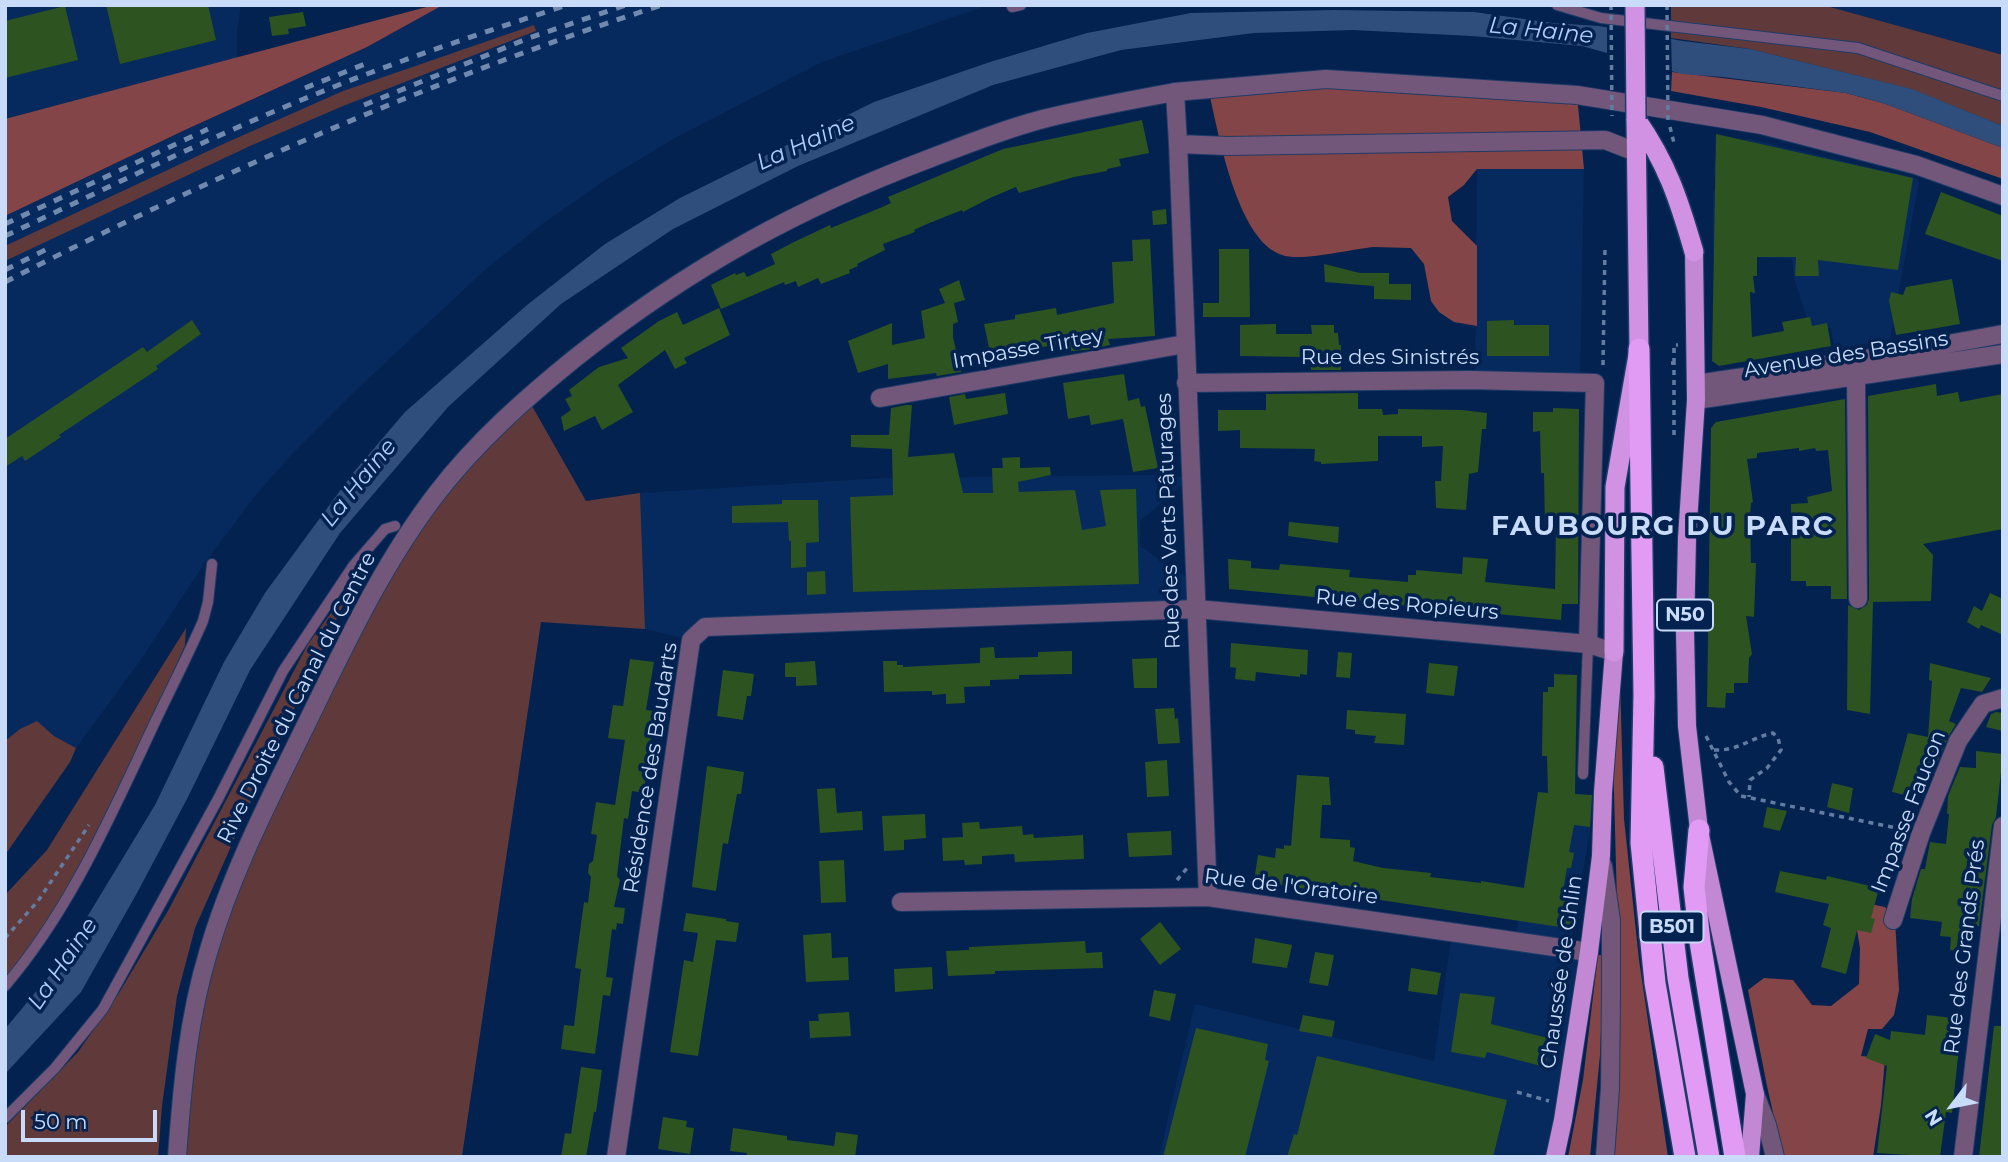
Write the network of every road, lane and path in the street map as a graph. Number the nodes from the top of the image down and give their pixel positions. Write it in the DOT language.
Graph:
graph roads {
  1 [pos="1557,5"];
  2 [pos="1611,5"];
  3 [pos="1635,5"];
  4 [pos="1667,5"];
  5 [pos="1175,92"];
  6 [pos="2003,96"];
  7 [pos="1612,116"];
  8 [pos="1636,119"];
  9 [pos="1668,122"];
  10 [pos="1178,144"];
  11 [pos="1636,152"];
  12 [pos="2003,196"];
  13 [pos="1605,247"];
  14 [pos="1694,252"];
  15 [pos="2003,334"];
  16 [pos="1185,344"];
  17 [pos="1674,345"];
  18 [pos="1639,349"];
  19 [pos="2003,354"];
  20 [pos="1674,363"];
  21 [pos="1603,365"];
  22 [pos="1856,376"];
  23 [pos="1186,383"];
  24 [pos="1696,392"];
  25 [pos="880,398"];
  26 [pos="395,526"];
  27 [pos="212,564"];
  28 [pos="1858,599"];
  29 [pos="1196,609"];
  30 [pos="1588,644"];
  31 [pos="1614,652"];
  32 [pos="1644,695"];
  33 [pos="2003,698"];
  34 [pos="1687,726"];
  35 [pos="1714,750"];
  36 [pos="1583,774"];
  37 [pos="1749,797"];
  38 [pos="2003,825"];
  39 [pos="1699,830"];
  40 [pos="1922,833"];
  41 [pos="1206,847"];
  42 [pos="1601,856"];
  43 [pos="1162,897"];
  44 [pos="1208,897"];
  45 [pos="901,902"];
  46 [pos="1893,920"];
  47 [pos="1589,952"];
  48 [pos="5,986"];
  49 [pos="1517,1092"];
  50 [pos="1755,1094"];
  51 [pos="1565,1105"];
  52 [pos="5,1118"];
  53 [pos="177,1157"];
  54 [pos="616,1157"];
  55 [pos="1555,1157"];
  56 [pos="1605,1157"];
  57 [pos="1685,1157"];
  58 [pos="1709,1157"];
  59 [pos="1735,1157"];
  60 [pos="1750,1157"];
  61 [pos="1775,1157"];
  62 [pos="1963,1157"];
  1 -- 6 [label="lane"];
  2 -- 7 [label="path, bridge"];
  3 -- 8 [label="highway, bridge"];
  4 -- 9 [label="path, bridge"];
  5 -- 10 [label="street, Rue des Verts Pâturages"];
  5 -- 12 [label="street, Rive Droite du Canal du Centre"];
  5 -- 53 [label="street, Rive Droite du Canal du Centre"];
  8 -- 11 [label="highway"];
  8 -- 14 [label="highway, N50"];
  10 -- 11 [label="street"];
  10 -- 16 [label="street, Rue des Verts Pâturages"];
  11 -- 18 [label="highway"];
  13 -- 21 [label="path"];
  14 -- 24 [label="main road, N50"];
  15 -- 24 [label="street"];
  16 -- 23 [label="street, Rue des Verts Pâturages"];
  16 -- 25 [label="street, Impasse Tirtey"];
  17 -- 20 [label="path"];
  18 -- 31 [label="highway"];
  18 -- 32 [label="highway, B501"];
  19 -- 22 [label="street, Avenue des Bassins"];
  22 -- 24 [label="street, Avenue des Bassins"];
  22 -- 28 [label="street"];
  23 -- 29 [label="street, Rue des Verts Pâturages"];
  23 -- 30 [label="street, Rue des Sinistrés"];
  24 -- 34 [label="main road, N50"];
  26 -- 52 [label="lane"];
  27 -- 48 [label="lane"];
  29 -- 30 [label="street, Rue des Ropieurs"];
  29 -- 41 [label="street, Rue des Verts Pâturages"];
  29 -- 54 [label="street, Résidence des Baudarts"];
  30 -- 31 [label="street, Rue des Ropieurs"];
  30 -- 36 [label="lane"];
  31 -- 42 [label="main road, Chaussée de Ghlin"];
  32 -- 57 [label="highway, B501"];
  32 -- 58 [label="highway, B501"];
  33 -- 40 [label="street, Impasse Faucon"];
  34 -- 35 [label="path"];
  34 -- 39 [label="main road, N50"];
  35 -- 37 [label="path"];
  35 -- 37 [label="path"];
  37 -- 40 [label="path"];
  38 -- 62 [label="street, Rue des Grands Prés"];
  39 -- 50 [label="main road, N50"];
  39 -- 59 [label="highway"];
  40 -- 46 [label="street, Impasse Faucon"];
  41 -- 43 [label="path"];
  41 -- 44 [label="street, Rue des Verts Pâturages"];
  42 -- 47 [label="main road, Chaussée de Ghlin"];
  42 -- 56 [label="street"];
  43 -- 44 [label="street, Rue de l'Oratoire"];
  43 -- 45 [label="street, Rue de l'Oratoire"];
  44 -- 47 [label="street, Rue de l'Oratoire"];
  47 -- 51 [label="main road, Chaussée de Ghlin"];
  49 -- 51 [label="path"];
  50 -- 60 [label="main road, N50"];
  50 -- 61 [label="street"];
  51 -- 55 [label="main road, Chaussée de Ghlin"];
}
